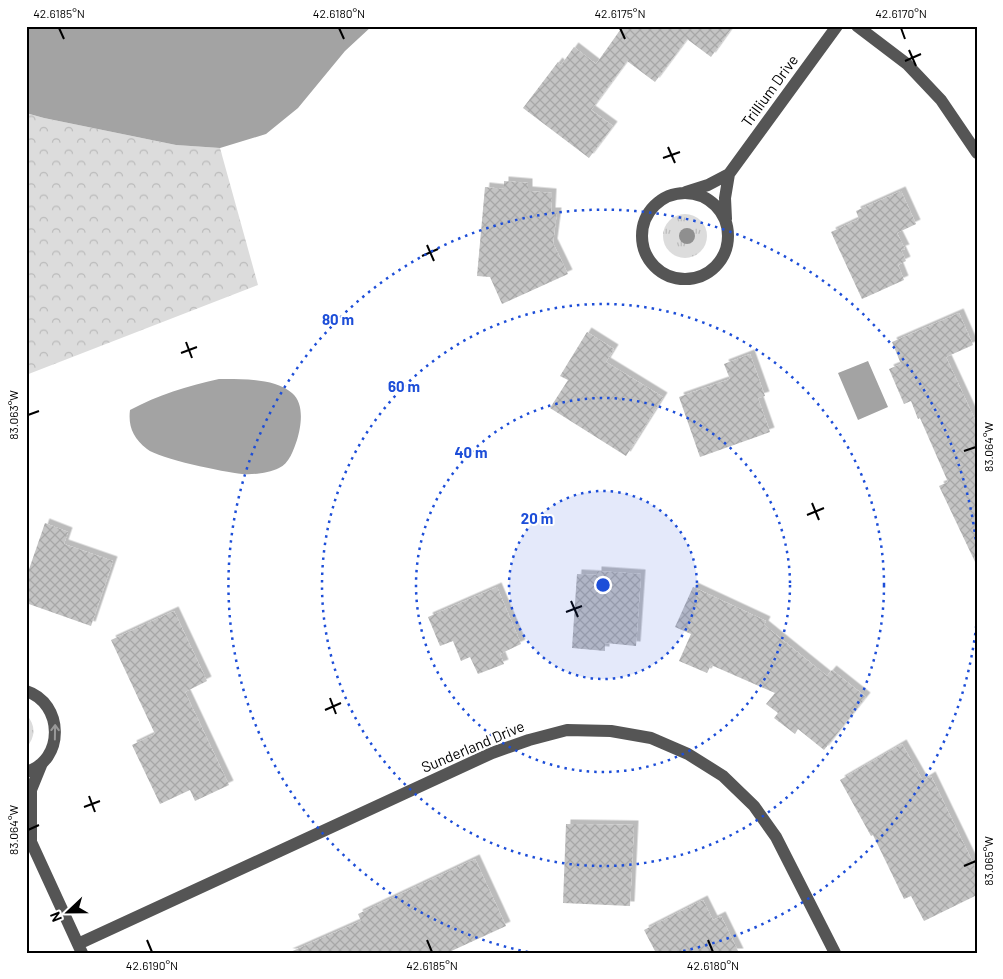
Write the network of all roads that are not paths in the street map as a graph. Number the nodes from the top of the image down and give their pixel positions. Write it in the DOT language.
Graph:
graph roads {
  1 [pos="837,26"];
  2 [pos="857,26"];
  3 [pos="977,153"];
  4 [pos="729,174"];
  5 [pos="683,193"];
  6 [pos="726,224"];
  7 [pos="26,691"];
  8 [pos="42,763"];
  9 [pos="26,772"];
  10 [pos="28,836"];
  11 [pos="80,948"];
  12 [pos="835,953"];
  1 -- 4 [label="street, Trillium Drive"];
  2 -- 3 [label="street"];
  4 -- 5 [label="street, Trillium Drive"];
  4 -- 6 [label="street, Trillium Drive"];
  5 -- 6 [label="street"];
  5 -- 6 [label="street, Trillium Drive"];
  8 -- 7 [label="street, one-way"];
  8 -- 9 [label="street"];
  8 -- 10 [label="street"];
  10 -- 11 [label="street"];
  11 -- 12 [label="street, Sunderland Drive"];
}
